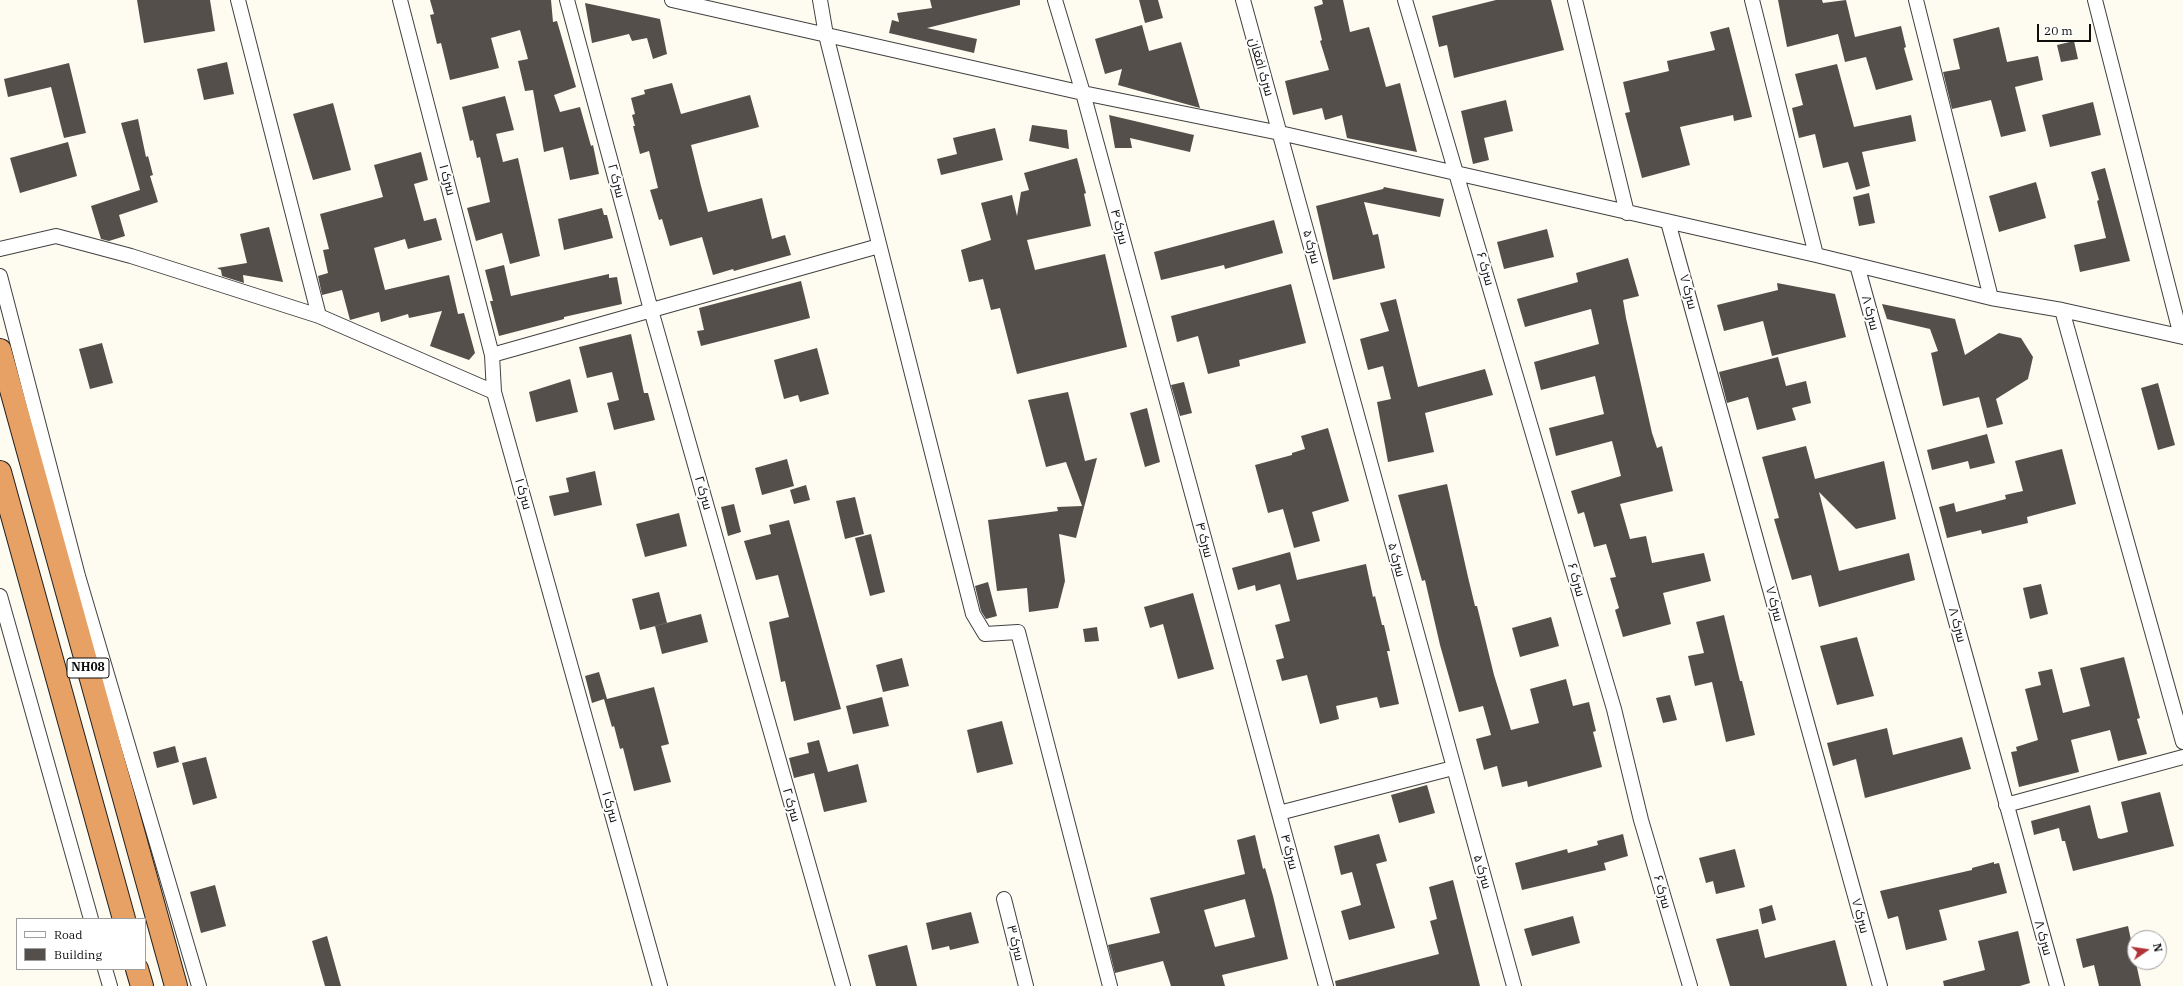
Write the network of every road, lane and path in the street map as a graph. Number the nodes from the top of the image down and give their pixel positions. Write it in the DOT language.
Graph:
graph roads {
  1 [pos="238,0"];
  2 [pos="400,0"];
  3 [pos="567,0"];
  4 [pos="672,0"];
  5 [pos="820,0"];
  6 [pos="1055,0"];
  7 [pos="1243,0"];
  8 [pos="1405,0"];
  9 [pos="1575,0"];
  10 [pos="1752,0"];
  11 [pos="1916,0"];
  12 [pos="2095,0"];
  13 [pos="826,35"];
  14 [pos="1083,93"];
  15 [pos="1280,133"];
  16 [pos="1458,175"];
  17 [pos="1628,213"];
  18 [pos="1668,222"];
  19 [pos="879,246"];
  20 [pos="0,249"];
  21 [pos="1816,255"];
  22 [pos="1857,265"];
  23 [pos="0,276"];
  24 [pos="1991,298"];
  25 [pos="651,310"];
  26 [pos="2062,310"];
  27 [pos="319,316"];
  28 [pos="2182,336"];
  29 [pos="0,350"];
  30 [pos="492,355"];
  31 [pos="494,392"];
  32 [pos="0,472"];
  33 [pos="0,596"];
  34 [pos="2183,742"];
  35 [pos="2183,757"];
  36 [pos="1453,768"];
  37 [pos="2006,805"];
  38 [pos="1279,813"];
  39 [pos="1004,899"];
  40 [pos="91,918"];
  41 [pos="124,918"];
  42 [pos="105,970"];
  43 [pos="137,970"];
  44 [pos="110,986"];
  45 [pos="142,986"];
  46 [pos="176,986"];
  47 [pos="199,986"];
  48 [pos="660,986"];
  49 [pos="843,986"];
  50 [pos="1026,986"];
  51 [pos="1110,986"];
  52 [pos="1326,986"];
  53 [pos="1514,986"];
  54 [pos="1690,986"];
  55 [pos="1880,986"];
  56 [pos="2057,986"];
  1 -- 27 [label="street"];
  2 -- 30 [label="street, سرک ۱"];
  3 -- 25 [label="street, سرک ۲"];
  4 -- 13 [label="street"];
  5 -- 13 [label="street"];
  6 -- 14 [label="street, سرک ۴"];
  7 -- 15 [label="street, سرک افغان"];
  8 -- 16 [label="street, سرک ۶"];
  9 -- 17 [label="street"];
  10 -- 21 [label="street"];
  11 -- 24 [label="street"];
  12 -- 28 [label="street"];
  13 -- 14 [label="street"];
  13 -- 19 [label="street"];
  14 -- 15 [label="street"];
  14 -- 38 [label="street, سرک ۴"];
  15 -- 16 [label="street"];
  15 -- 36 [label="street, سرک ۵"];
  16 -- 17 [label="street"];
  16 -- 54 [label="street, سرک ۶"];
  17 -- 18 [label="street"];
  18 -- 21 [label="street"];
  18 -- 55 [label="street, سرک ۷"];
  19 -- 25 [label="street"];
  19 -- 51 [label="street"];
  20 -- 27 [label="street"];
  21 -- 22 [label="street"];
  22 -- 24 [label="street"];
  22 -- 37 [label="street, سرک ۸"];
  23 -- 47 [label="street"];
  24 -- 26 [label="street"];
  25 -- 30 [label="street"];
  25 -- 49 [label="street, سرک ۲"];
  26 -- 28 [label="street"];
  26 -- 34 [label="street"];
  27 -- 31 [label="street"];
  29 -- 46 [label="highway, NH08"];
  30 -- 31 [label="street, سرک ۱"];
  31 -- 48 [label="street, سرک ۱"];
  32 -- 41 [label="highway, NH08"];
  33 -- 40 [label="street"];
  35 -- 37 [label="street"];
  36 -- 38 [label="street"];
  36 -- 53 [label="street, سرک ۵"];
  37 -- 56 [label="street, سرک ۸"];
  38 -- 52 [label="street, سرک ۴"];
  39 -- 50 [label="street, سرک ۳"];
  42 -- 44 [label="street"];
  43 -- 45 [label="highway"];
}
